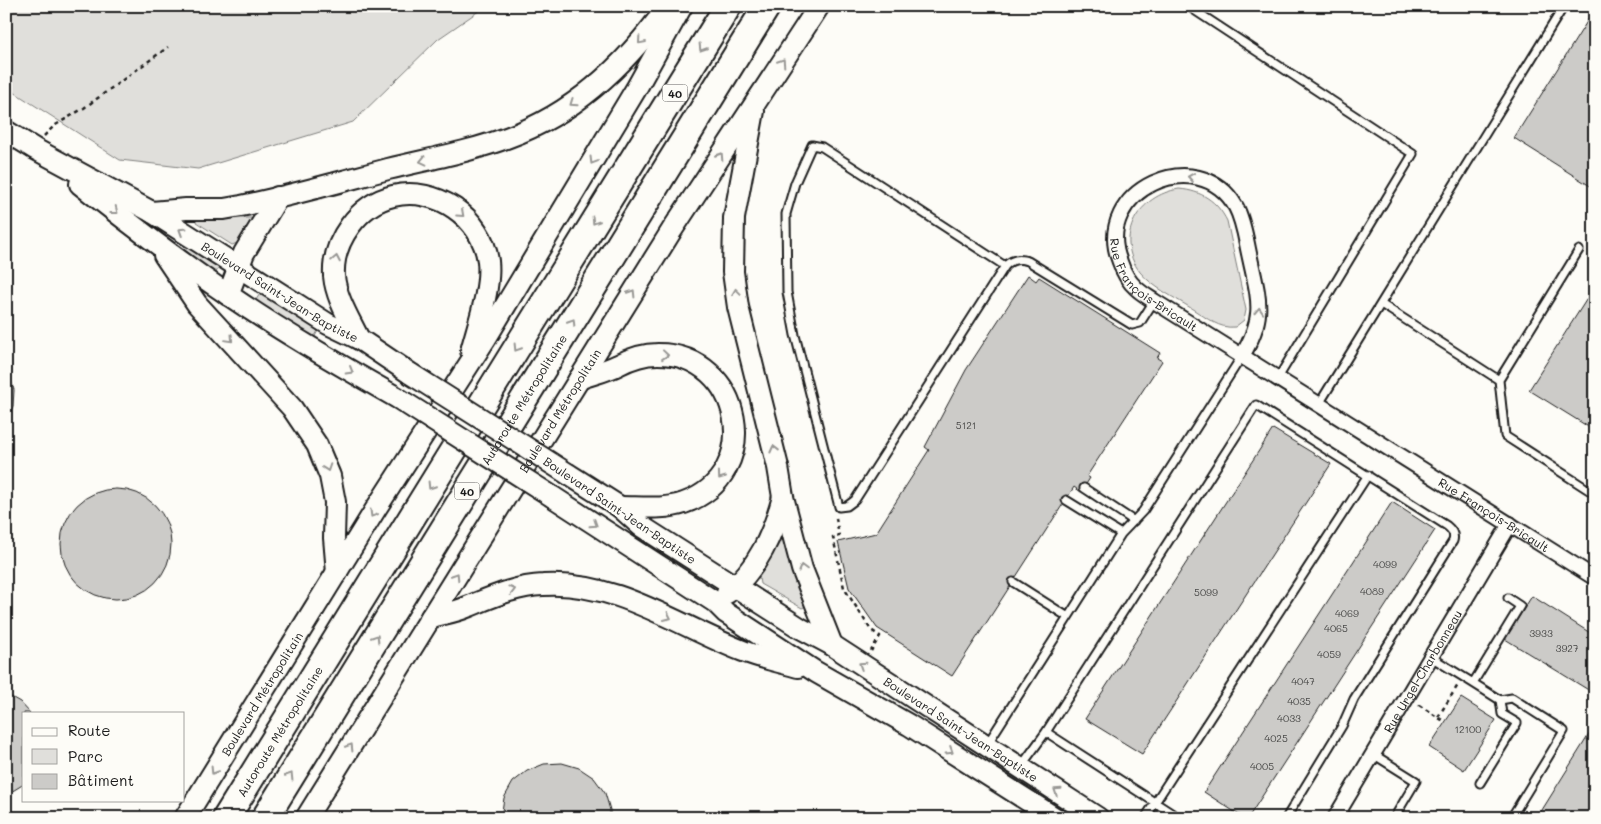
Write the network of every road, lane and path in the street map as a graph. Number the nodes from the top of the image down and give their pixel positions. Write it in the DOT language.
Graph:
graph roads {
  1 [pos="668,6"];
  2 [pos="682,6"];
  3 [pos="728,6"];
  4 [pos="767,6"];
  5 [pos="819,6"];
  6 [pos="1188,6"];
  7 [pos="1564,6"];
  8 [pos="168,47"];
  9 [pos="756,102"];
  10 [pos="6,131"];
  11 [pos="35,149"];
  12 [pos="278,197"];
  13 [pos="152,212"];
  14 [pos="158,245"];
  15 [pos="1579,250"];
  16 [pos="1005,266"];
  17 [pos="238,267"];
  18 [pos="228,295"];
  19 [pos="1154,301"];
  20 [pos="1381,304"];
  21 [pos="359,339"];
  22 [pos="1242,356"];
  23 [pos="467,370"];
  24 [pos="1278,378"];
  25 [pos="579,379"];
  26 [pos="1499,380"];
  27 [pos="1319,404"];
  28 [pos="1368,475"];
  29 [pos="1084,488"];
  30 [pos="1595,494"];
  31 [pos="783,497"];
  32 [pos="1066,500"];
  33 [pos="620,507"];
  34 [pos="836,518"];
  35 [pos="1134,520"];
  36 [pos="1510,524"];
  37 [pos="1121,534"];
  38 [pos="337,573"];
  39 [pos="1595,578"];
  40 [pos="1013,582"];
  41 [pos="736,586"];
  42 [pos="1508,598"];
  43 [pos="716,602"];
  44 [pos="430,617"];
  45 [pos="1068,617"];
  46 [pos="832,645"];
  47 [pos="869,654"];
  48 [pos="1430,657"];
  49 [pos="816,672"];
  50 [pos="1473,683"];
  51 [pos="1453,693"];
  52 [pos="1500,700"];
  53 [pos="1418,705"];
  54 [pos="1438,718"];
  55 [pos="1445,722"];
  56 [pos="1046,732"];
  57 [pos="986,745"];
  58 [pos="1373,754"];
  59 [pos="1020,768"];
  60 [pos="1480,783"];
  61 [pos="1154,802"];
  62 [pos="185,818"];
  63 [pos="226,818"];
  64 [pos="264,818"];
  65 [pos="306,818"];
  66 [pos="1055,818"];
  67 [pos="1098,818"];
  68 [pos="1145,818"];
  69 [pos="1179,818"];
  70 [pos="1286,818"];
  71 [pos="1335,818"];
  72 [pos="1394,818"];
  73 [pos="1511,818"];
  1 -- 12 [label="main road, one-way"];
  2 -- 23 [label="main road, Boulevard Métropolitain, one-way"];
  3 -- 63 [label="highway, Autoroute Métropolitaine / 40, one-way"];
  64 -- 4 [label="highway, Autoroute Métropolitaine / 40, one-way"];
  9 -- 5 [label="main road, Boulevard Métropolitain, one-way"];
  6 -- 24 [label="lane"];
  7 -- 20 [label="lane"];
  8 -- 11 [label="path"];
  25 -- 9 [label="main road, Boulevard Métropolitain, one-way"];
  31 -- 9 [label="main road, one-way"];
  10 -- 11 [label="main road, Boulevard Saint-Jean-Baptiste"];
  11 -- 13 [label="main road, Boulevard Saint-Jean-Baptiste"];
  11 -- 14 [label="main road, Boulevard Saint-Jean-Baptiste, one-way"];
  12 -- 13 [label="main road"];
  12 -- 17 [label="main road"];
  17 -- 13 [label="main road, Boulevard Saint-Jean-Baptiste, one-way"];
  14 -- 18 [label="main road, Boulevard Saint-Jean-Baptiste"];
  14 -- 38 [label="main road, one-way"];
  15 -- 26 [label="lane"];
  16 -- 16 [label="lane"];
  16 -- 19 [label="lane"];
  17 -- 18 [label="main road"];
  17 -- 21 [label="main road, Boulevard Saint-Jean-Baptiste"];
  18 -- 43 [label="main road, Boulevard Saint-Jean-Baptiste, one-way, bridge"];
  19 -- 22 [label="street, Rue François-Bricault"];
  22 -- 19 [label="street, Rue François-Bricault, one-way"];
  20 -- 26 [label="lane"];
  20 -- 27 [label="lane"];
  21 -- 23 [label="main road, one-way"];
  21 -- 33 [label="main road, Boulevard Saint-Jean-Baptiste, bridge"];
  22 -- 24 [label="street, Rue François-Bricault"];
  22 -- 35 [label="lane"];
  23 -- 38 [label="main road, Boulevard Métropolitain, one-way"];
  24 -- 27 [label="street, Rue François-Bricault"];
  25 -- 33 [label="main road, one-way"];
  44 -- 25 [label="main road, Boulevard Métropolitain, one-way"];
  26 -- 30 [label="lane"];
  27 -- 36 [label="street, Rue François-Bricault"];
  28 -- 56 [label="lane"];
  28 -- 61 [label="lane"];
  28 -- 70 [label="lane"];
  29 -- 35 [label="lane"];
  31 -- 41 [label="main road"];
  46 -- 31 [label="main road, one-way"];
  32 -- 37 [label="lane"];
  33 -- 41 [label="main road, Boulevard Saint-Jean-Baptiste"];
  34 -- 47 [label="path"];
  35 -- 37 [label="lane"];
  36 -- 39 [label="street, Rue François-Bricault"];
  36 -- 48 [label="street, Rue Urgel-Charbonneau"];
  37 -- 45 [label="lane"];
  38 -- 62 [label="main road, Boulevard Métropolitain, one-way"];
  40 -- 45 [label="lane"];
  41 -- 43 [label="main road"];
  41 -- 46 [label="main road, Boulevard Saint-Jean-Baptiste"];
  42 -- 50 [label="lane"];
  43 -- 49 [label="main road, Boulevard Saint-Jean-Baptiste"];
  44 -- 49 [label="main road, one-way"];
  65 -- 44 [label="main road, Boulevard Métropolitain, one-way"];
  45 -- 57 [label="lane"];
  57 -- 46 [label="main road, Boulevard Saint-Jean-Baptiste, one-way"];
  48 -- 50 [label="lane"];
  48 -- 58 [label="street, Rue Urgel-Charbonneau"];
  49 -- 66 [label="main road, Boulevard Saint-Jean-Baptiste, one-way"];
  50 -- 52 [label="lane"];
  51 -- 54 [label="path"];
  52 -- 60 [label="lane"];
  52 -- 73 [label="lane"];
  53 -- 54 [label="path"];
  54 -- 55 [label="path"];
  56 -- 59 [label="lane"];
  56 -- 61 [label="lane"];
  57 -- 59 [label="main road, Boulevard Saint-Jean-Baptiste"];
  58 -- 71 [label="street, Rue Urgel-Charbonneau"];
  58 -- 72 [label="lane"];
  67 -- 59 [label="main road, Boulevard Saint-Jean-Baptiste, one-way"];
  61 -- 68 [label="lane"];
  61 -- 69 [label="lane"];
}
